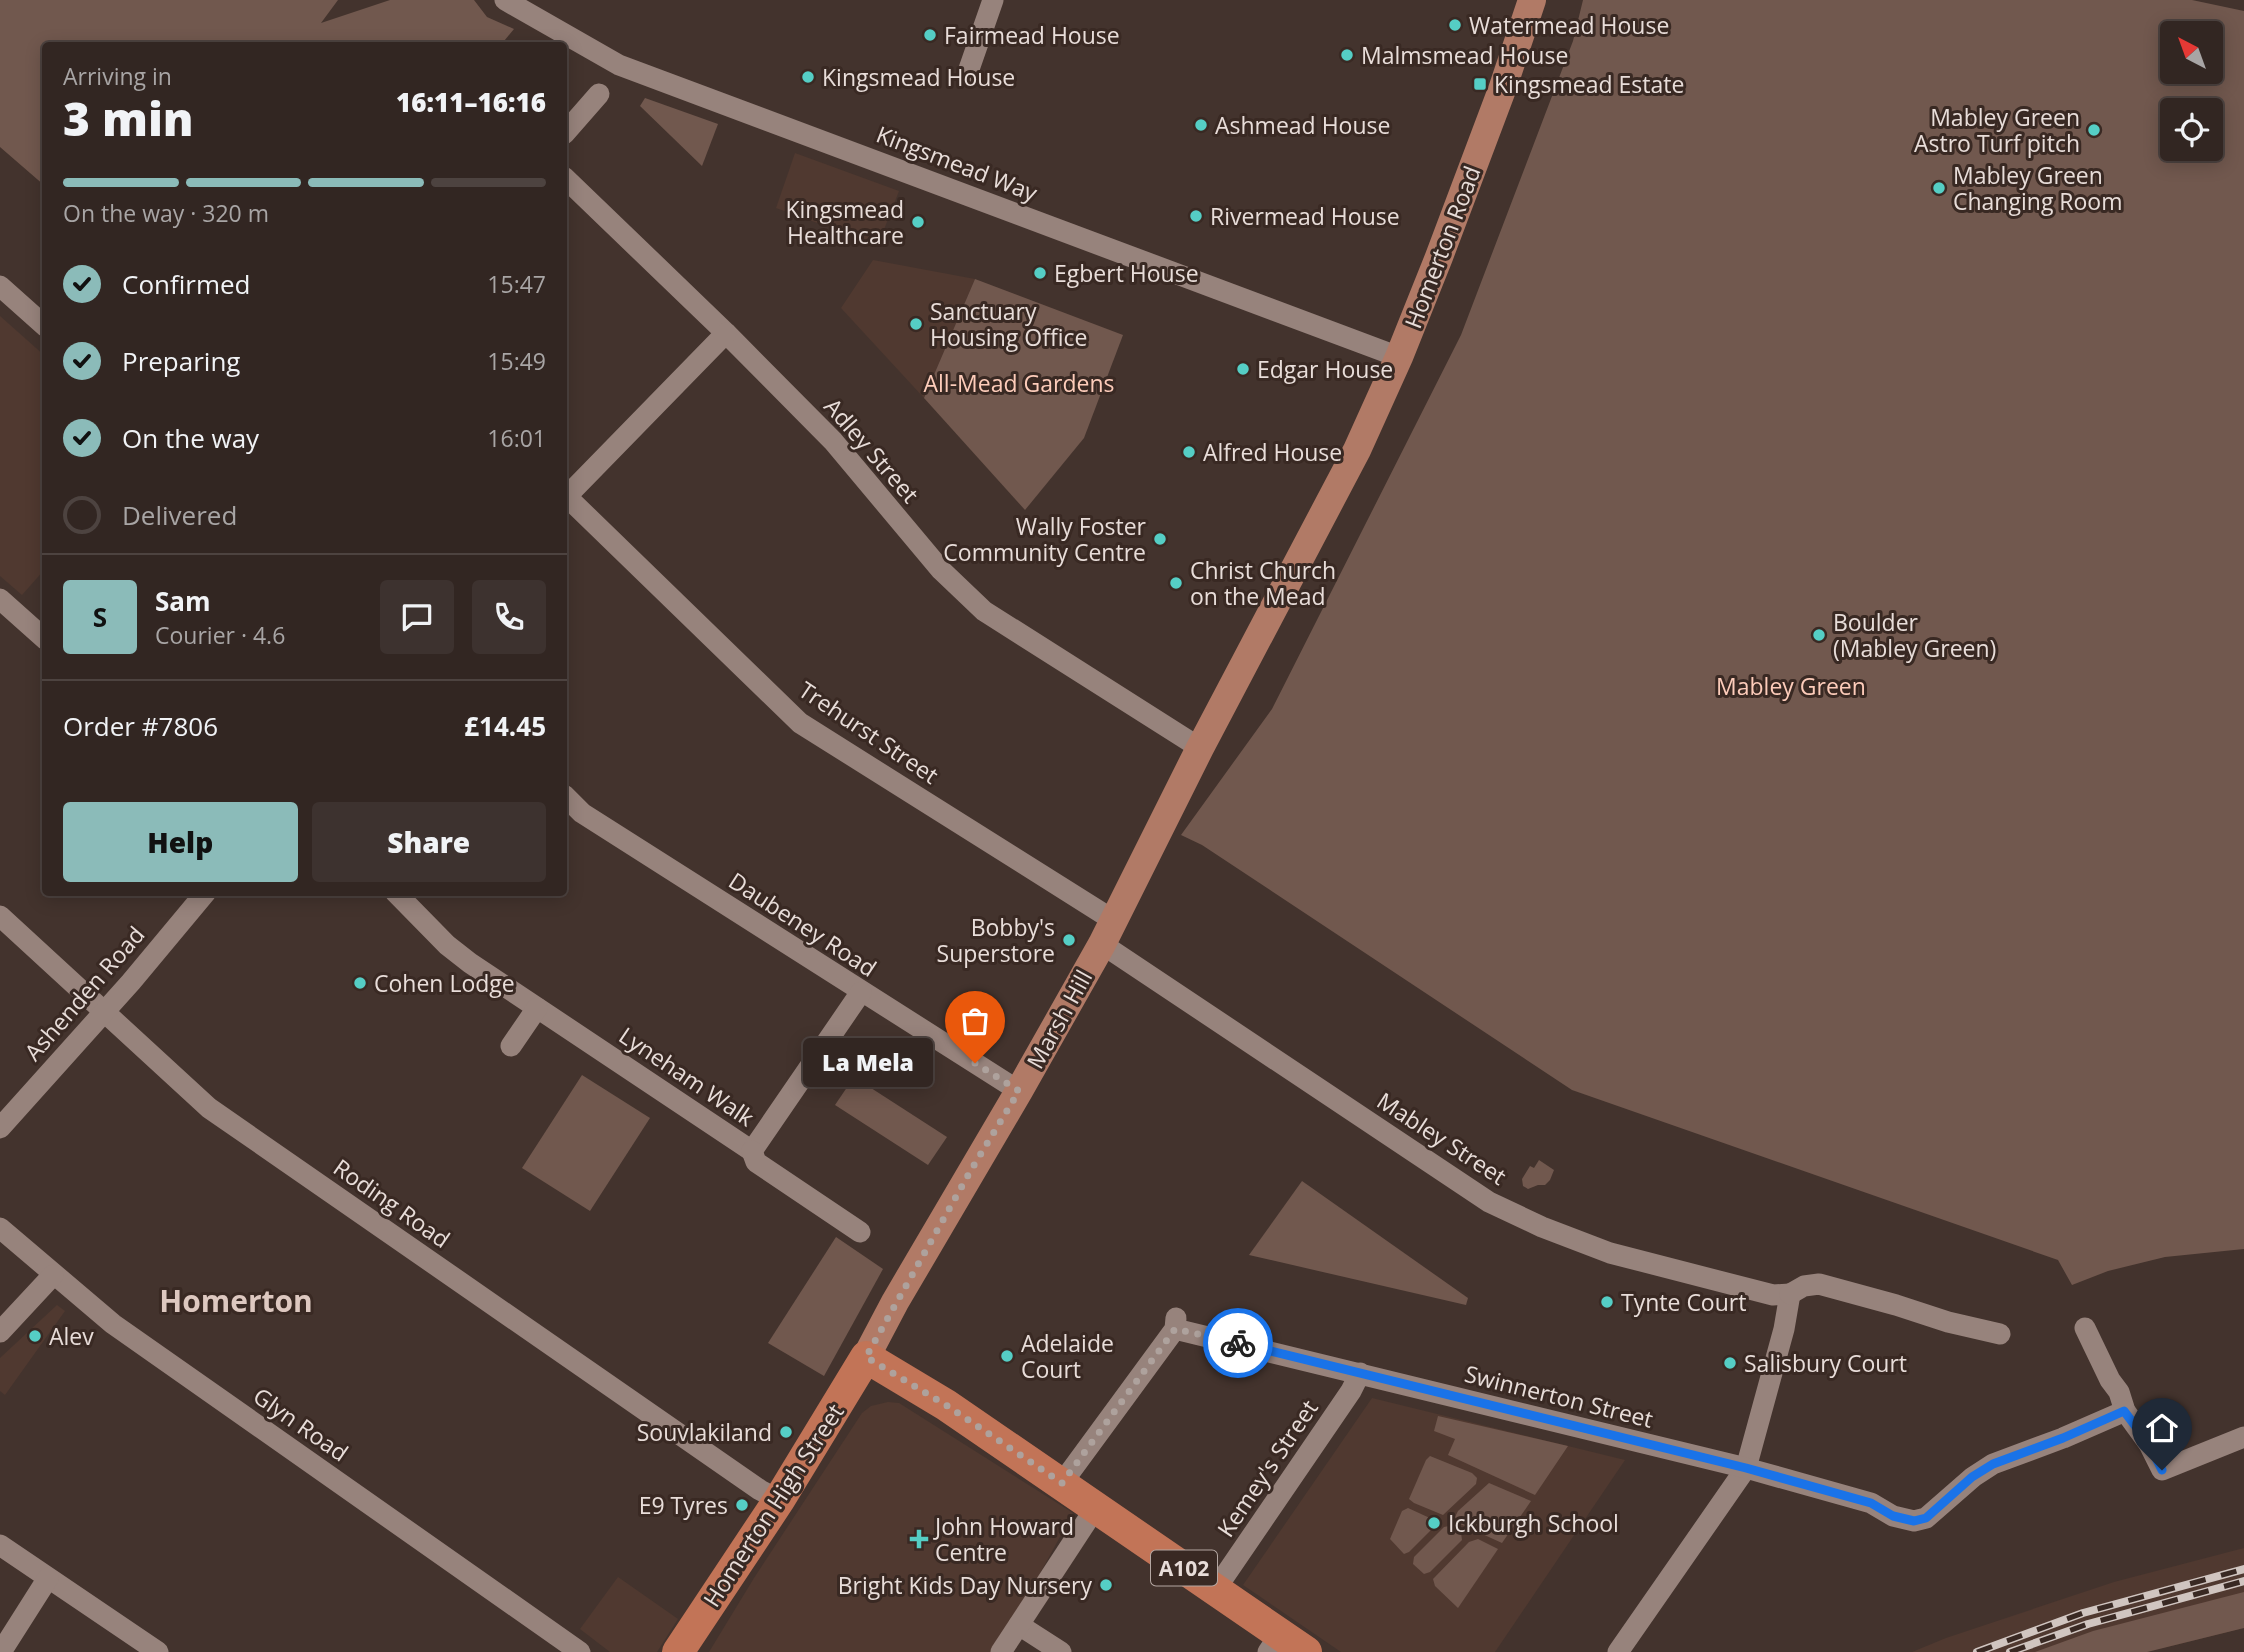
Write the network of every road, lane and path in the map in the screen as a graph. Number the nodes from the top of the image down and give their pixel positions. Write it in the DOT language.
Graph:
graph roads {
  1 [pos="505,0"];
  2 [pos="993,0"];
  3 [pos="1532,0"];
  4 [pos="968,72"];
  5 [pos="599,94"];
  6 [pos="567,131"];
  7 [pos="567,180"];
  8 [pos="0,286"];
  9 [pos="42,323"];
  10 [pos="726,333"];
  11 [pos="1399,357"];
  12 [pos="567,494"];
  13 [pos="567,500"];
  14 [pos="0,599"];
  15 [pos="42,636"];
  16 [pos="1200,748"];
  17 [pos="567,798"];
  18 [pos="203,896"];
  19 [pos="399,896"];
  20 [pos="0,916"];
  21 [pos="1107,932"];
  22 [pos="861,992"];
  23 [pos="537,1008"];
  24 [pos="105,1010"];
  25 [pos="511,1046"];
  26 [pos="1019,1091"];
  27 [pos="0,1128"];
  28 [pos="752,1150"];
  29 [pos="0,1227"];
  30 [pos="860,1232"];
  31 [pos="53,1275"];
  32 [pos="1790,1294"];
  33 [pos="2085,1328"];
  34 [pos="0,1332"];
  35 [pos="2000,1334"];
  36 [pos="866,1357"];
  37 [pos="1360,1373"];
  38 [pos="2124,1411"];
  39 [pos="2244,1437"];
  40 [pos="1746,1468"];
  41 [pos="1062,1483"];
  42 [pos="779,1500"];
  43 [pos="1096,1507"];
  44 [pos="0,1545"];
  45 [pos="48,1578"];
  46 [pos="1215,1590"];
  47 [pos="1019,1625"];
  48 [pos="1274,1643"];
  49 [pos="1,1652"];
  50 [pos="158,1652"];
  51 [pos="580,1652"];
  52 [pos="678,1652"];
  53 [pos="1001,1652"];
  54 [pos="1061,1652"];
  55 [pos="1306,1652"];
  56 [pos="1618,1652"];
  1 -- 11 [label="street, Kingsmead Way"];
  2 -- 4 [label="street"];
  3 -- 11 [label="main road, Homerton Road"];
  5 -- 6 [label="street"];
  7 -- 10 [label="street, Adley Street"];
  8 -- 9 [label="street"];
  10 -- 12 [label="street"];
  10 -- 16 [label="street, Adley Street"];
  11 -- 16 [label="main road, Homerton Road"];
  13 -- 21 [label="street, Trehurst Street"];
  14 -- 15 [label="street"];
  16 -- 21 [label="main road, Marsh Hill"];
  17 -- 22 [label="street, Daubeney Road"];
  18 -- 24 [label="street, Ashenden Road"];
  19 -- 23 [label="street, Lyneham Walk"];
  20 -- 24 [label="street, Roding Road"];
  21 -- 26 [label="main road, Marsh Hill"];
  21 -- 32 [label="street, Mabley Street"];
  22 -- 26 [label="street, Daubeney Road"];
  22 -- 28 [label="street, Lyneham Walk"];
  23 -- 25 [label="street"];
  23 -- 28 [label="street, Lyneham Walk"];
  24 -- 27 [label="street, Ashenden Road"];
  24 -- 42 [label="street, Roding Road"];
  26 -- 36 [label="main road, Marsh Hill"];
  28 -- 30 [label="street"];
  29 -- 31 [label="street, Glyn Road"];
  31 -- 34 [label="street"];
  31 -- 51 [label="street, Glyn Road"];
  32 -- 35 [label="street, Mabley Street"];
  32 -- 40 [label="street"];
  33 -- 38 [label="street"];
  36 -- 41 [label="highway, A102"];
  36 -- 42 [label="highway, Homerton High Street"];
  37 -- 40 [label="street, Swinnerton Street"];
  37 -- 41 [label="street, Swinnerton Street"];
  37 -- 46 [label="street, Kemey's Street"];
  38 -- 39 [label="street"];
  38 -- 40 [label="street, Swinnerton Street"];
  40 -- 56 [label="street"];
  41 -- 43 [label="highway, A102"];
  42 -- 52 [label="highway, Homerton High Street"];
  43 -- 46 [label="highway, A102"];
  43 -- 47 [label="street"];
  44 -- 45 [label="street"];
  45 -- 49 [label="street"];
  45 -- 50 [label="street"];
  46 -- 48 [label="highway, A102"];
  47 -- 53 [label="street"];
  47 -- 54 [label="street"];
  48 -- 55 [label="highway, A102"];
}
